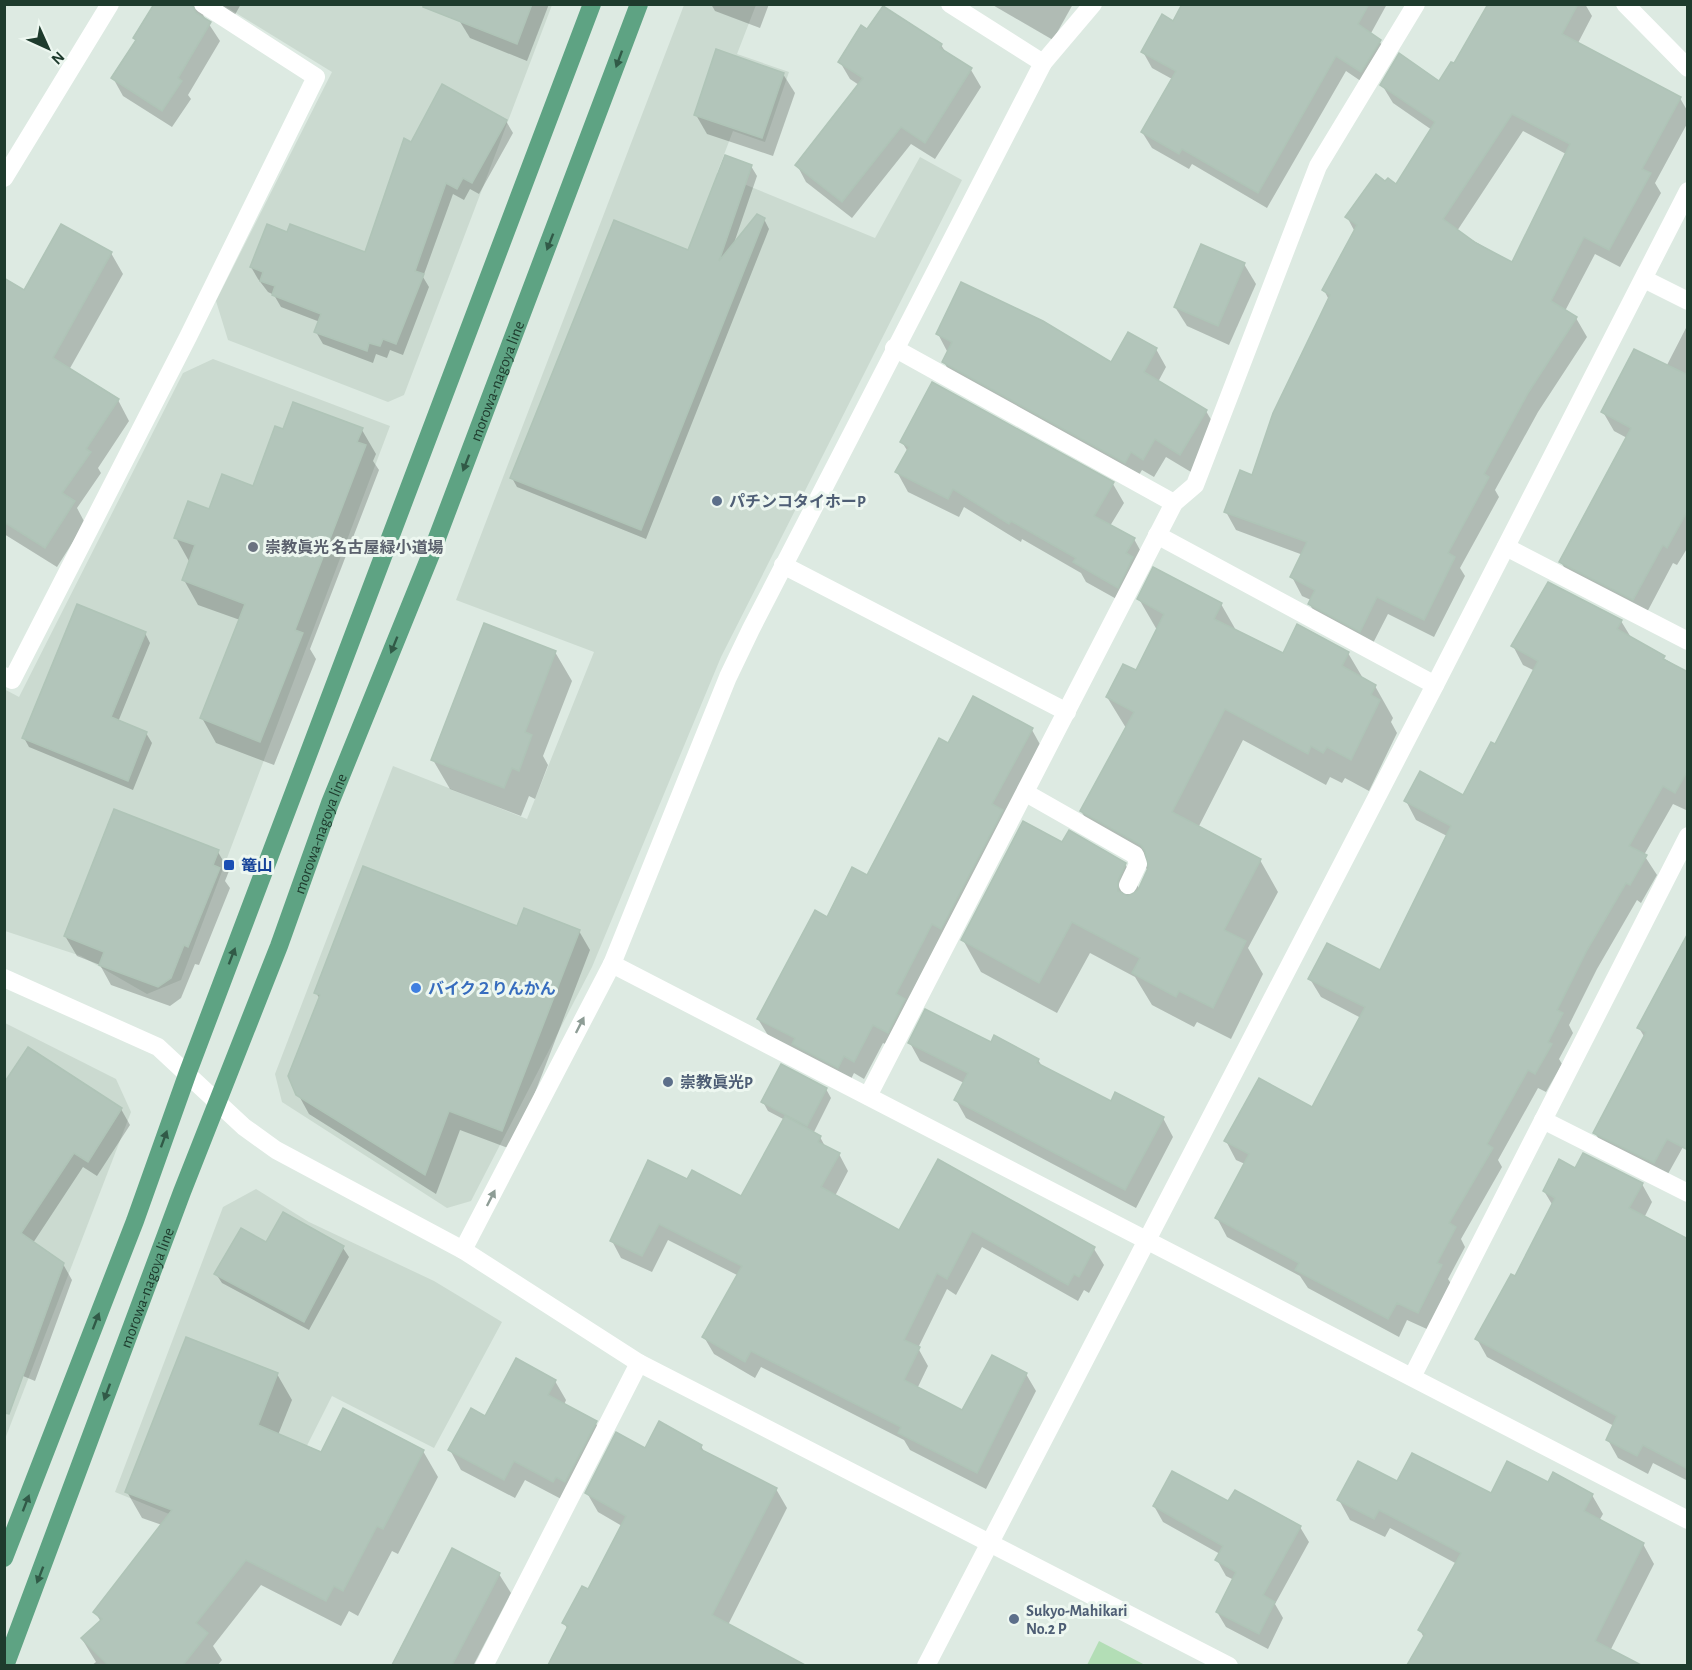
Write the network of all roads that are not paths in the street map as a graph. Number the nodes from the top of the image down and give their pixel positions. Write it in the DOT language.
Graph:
graph roads {
  1 [pos="110,4"];
  2 [pos="203,4"];
  3 [pos="592,4"];
  4 [pos="639,4"];
  5 [pos="950,4"];
  6 [pos="1093,4"];
  7 [pos="1416,4"];
  8 [pos="1624,4"];
  9 [pos="1043,63"];
  10 [pos="1688,68"];
  11 [pos="4,178"];
  12 [pos="1688,191"];
  13 [pos="1644,279"];
  14 [pos="1688,302"];
  15 [pos="894,348"];
  16 [pos="1174,503"];
  17 [pos="1158,535"];
  18 [pos="1506,547"];
  19 [pos="783,565"];
  20 [pos="1688,641"];
  21 [pos="4,676"];
  22 [pos="1435,685"];
  23 [pos="1067,712"];
  24 [pos="1026,793"];
  25 [pos="1688,836"];
  26 [pos="1128,885"];
  27 [pos="612,964"];
  28 [pos="4,978"];
  29 [pos="188,1072"];
  30 [pos="868,1096"];
  31 [pos="216,1102"];
  32 [pos="1543,1120"];
  33 [pos="1688,1193"];
  34 [pos="1146,1239"];
  35 [pos="463,1250"];
  36 [pos="639,1363"];
  37 [pos="1412,1377"];
  38 [pos="1688,1520"];
  39 [pos="990,1544"];
  40 [pos="4,1558"];
  41 [pos="490,1663"];
  42 [pos="5,1665"];
  43 [pos="926,1665"];
  44 [pos="1229,1665"];
  1 -- 11 [label="street"];
  2 -- 21 [label="street"];
  29 -- 3 [label="main road, morowa-nagoya line, one-way"];
  4 -- 31 [label="main road, morowa-nagoya line, one-way"];
  5 -- 9 [label="street"];
  6 -- 9 [label="street"];
  7 -- 16 [label="street"];
  8 -- 10 [label="street"];
  9 -- 15 [label="street"];
  12 -- 13 [label="street"];
  13 -- 14 [label="street"];
  13 -- 18 [label="street"];
  15 -- 16 [label="street"];
  15 -- 19 [label="street"];
  16 -- 17 [label="street"];
  17 -- 22 [label="street"];
  17 -- 23 [label="street"];
  18 -- 20 [label="street"];
  18 -- 22 [label="street"];
  19 -- 23 [label="street"];
  19 -- 27 [label="street"];
  22 -- 34 [label="street"];
  23 -- 24 [label="street"];
  24 -- 26 [label="street"];
  24 -- 30 [label="street"];
  25 -- 32 [label="street"];
  27 -- 30 [label="street"];
  35 -- 27 [label="street, one-way"];
  28 -- 29 [label="street"];
  29 -- 31 [label="street"];
  40 -- 29 [label="main road, morowa-nagoya line, one-way"];
  30 -- 34 [label="street"];
  31 -- 35 [label="street"];
  31 -- 42 [label="main road, morowa-nagoya line, one-way"];
  32 -- 33 [label="street"];
  32 -- 37 [label="street"];
  34 -- 37 [label="street"];
  34 -- 39 [label="street"];
  35 -- 36 [label="street"];
  36 -- 39 [label="street"];
  36 -- 41 [label="street"];
  37 -- 38 [label="street"];
  39 -- 43 [label="street"];
  39 -- 44 [label="street"];
}
